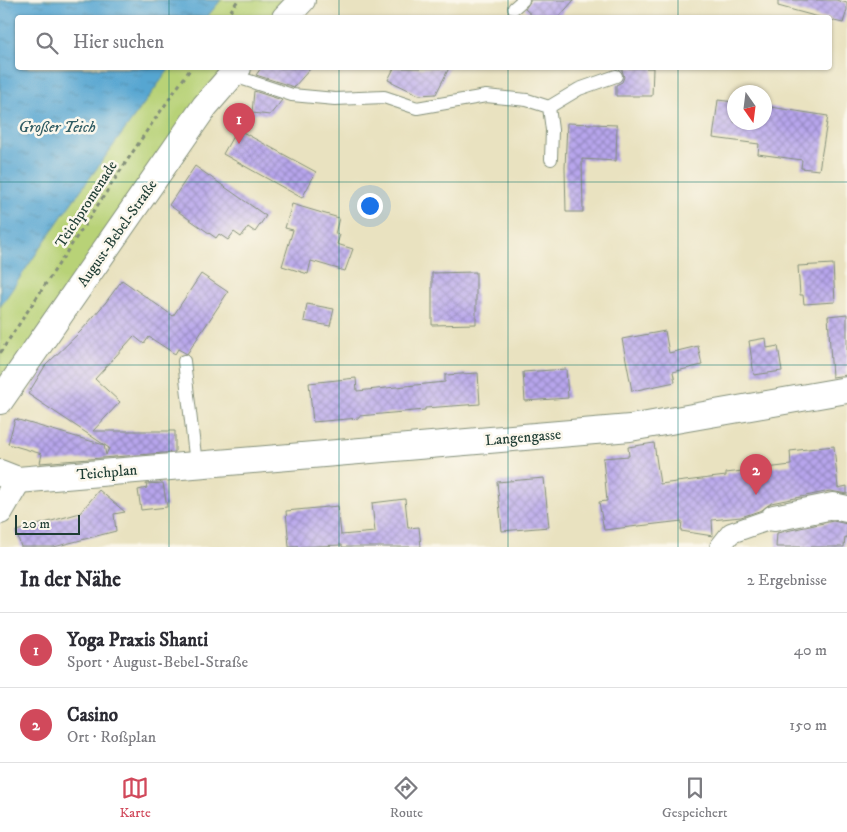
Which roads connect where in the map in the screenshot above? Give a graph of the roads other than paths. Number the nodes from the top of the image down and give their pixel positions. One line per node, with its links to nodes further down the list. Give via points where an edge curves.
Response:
1 (302, 0): 2 (street)
2 (288, 15)
3 (234, 71): 5 (lane, via 292,95 335,99 384,97 417,108 486,96 527,100); 9 (street, August-Bebel-Straße, via 205,106)
4 (616, 76): 5 (lane, via 579,88)
5 (549, 107): 6 (lane)
6 (551, 159)
7 (184, 360): 10 (lane)
8 (847, 390): 10 (street, Langengasse, via 630,428)
9 (0, 401)
10 (196, 464): 11 (street, Teichplan)
11 (9, 476): 13 (street, Teichplan)
12 (847, 509): 14 (street, via 833,506)
13 (0, 511)
14 (774, 518): 15 (street, via 730,533)
15 (720, 547)

